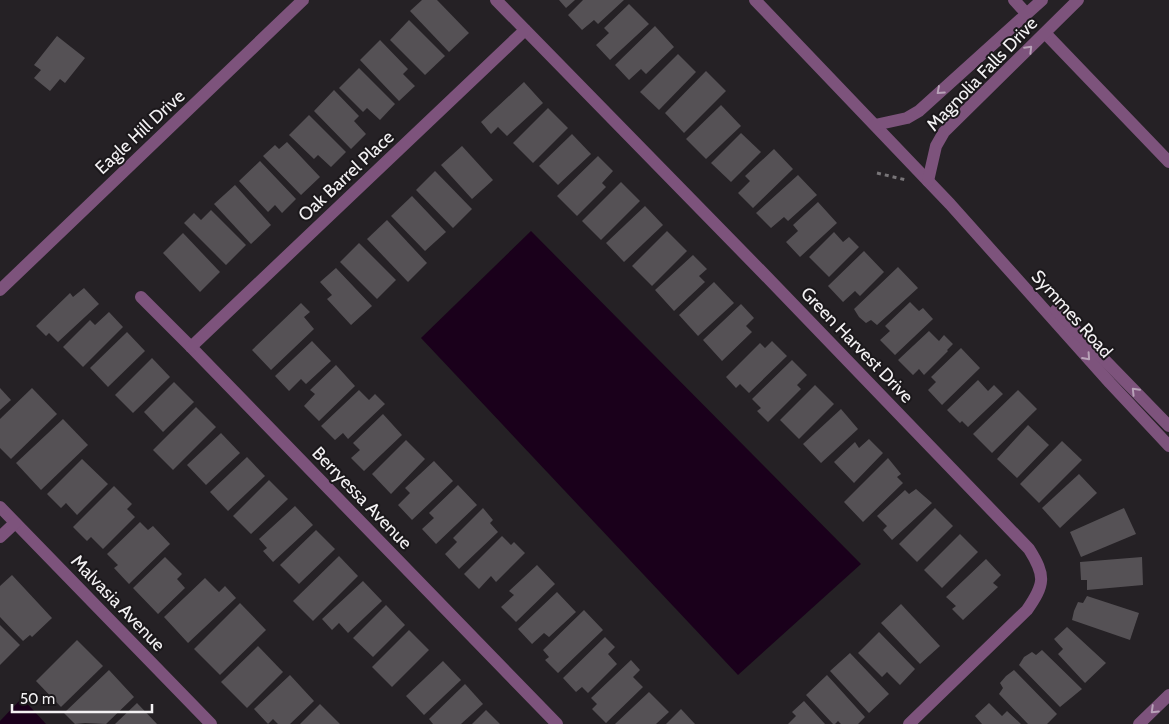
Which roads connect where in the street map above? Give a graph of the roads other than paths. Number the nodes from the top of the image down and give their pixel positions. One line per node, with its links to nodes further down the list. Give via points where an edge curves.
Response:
1 (304, 0): 14 (street, Eagle Hill Drive)
2 (496, 0): 8 (street, Green Harvest Drive)
3 (755, 0): 10 (street, Symmes Road)
4 (1014, 0): 7 (street)
5 (1042, 0): 7 (street, Magnolia Falls Drive)
6 (1078, 0): 9 (street, Magnolia Falls Drive)
7 (1026, 13): 10 (street, Magnolia Falls Drive, one-way to 10, via 918,111 907,118)
8 (525, 30): 16 (street, Oak Barrel Place); 25 (street, Green Harvest Drive, via 1029,549 1038,563 1042,580 1038,595 1027,610)
9 (1045, 32): 11 (street); 12 (street, Magnolia Falls Drive, one-way to 9, via 936,146 944,132)
10 (874, 125): 12 (street, Symmes Road)
11 (1169, 162)
12 (928, 182): 13 (street, Symmes Road)
13 (950, 204): 17 (street, Symmes Road, one-way to 13); 18 (street, Symmes Road, one-way to 18)
14 (0, 290)
15 (141, 297): 16 (street, Berryessa Avenue)
16 (191, 347): 24 (street, Berryessa Avenue)
17 (1169, 426)
18 (1169, 446)
19 (0, 507): 20 (street, Malvasia Avenue)
20 (15, 522): 21 (street); 23 (street, Malvasia Avenue)
21 (0, 537)
22 (1169, 695): 26 (street, one-way to 26)
23 (211, 724)
24 (557, 724)
25 (909, 724)
26 (1140, 724)

